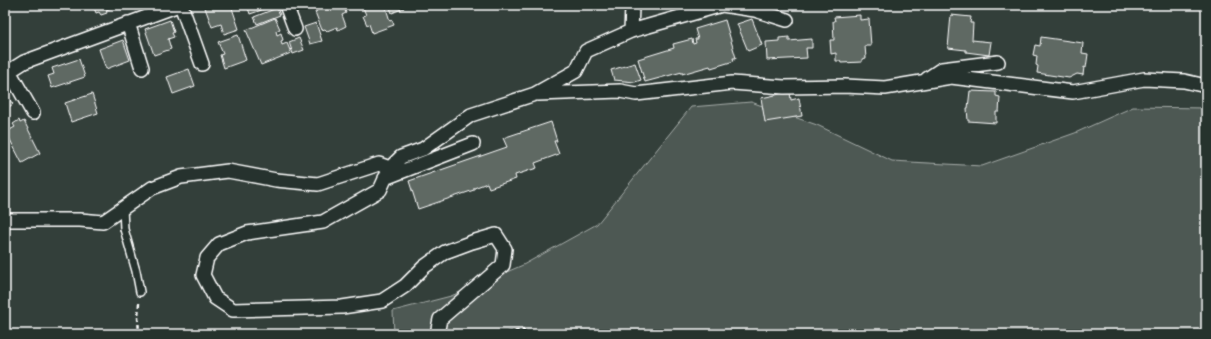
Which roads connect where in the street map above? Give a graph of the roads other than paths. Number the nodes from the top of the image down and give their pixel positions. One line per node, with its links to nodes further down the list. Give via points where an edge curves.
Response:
1 (180, 5): 6 (street); 10 (street)
2 (286, 5): 7 (street)
3 (633, 5): 8 (street)
4 (722, 5): 5 (street, via 756,10); 8 (street)
5 (787, 20)
6 (128, 23): 11 (street); 12 (street, via 24,62)
7 (295, 29)
8 (631, 31): 15 (street, via 586,51 576,71)
9 (998, 62): 13 (street, via 942,69)
10 (202, 64)
11 (142, 68)
12 (7, 73): 16 (street)
13 (924, 82): 14 (street, via 951,78 1073,92 1144,79 1184,81); 15 (street, via 885,88 784,87 732,83 636,94 620,91)
14 (1206, 86)
15 (535, 94): 18 (street, via 471,114 423,149 401,157)
16 (33, 113)
17 (473, 144): 18 (street)
18 (387, 173): 19 (street, via 379,164 318,184 276,180 228,171 181,177 152,188); 22 (street, via 380,190 323,222 247,234 220,244 208,258 203,275 215,298 233,310 342,307 382,301 405,286 424,267 445,252 496,235 505,249 503,265 440,319)
19 (123, 208): 20 (street, via 104,222); 21 (lane, via 124,229)
20 (5, 220)
21 (140, 292)
22 (437, 334)

